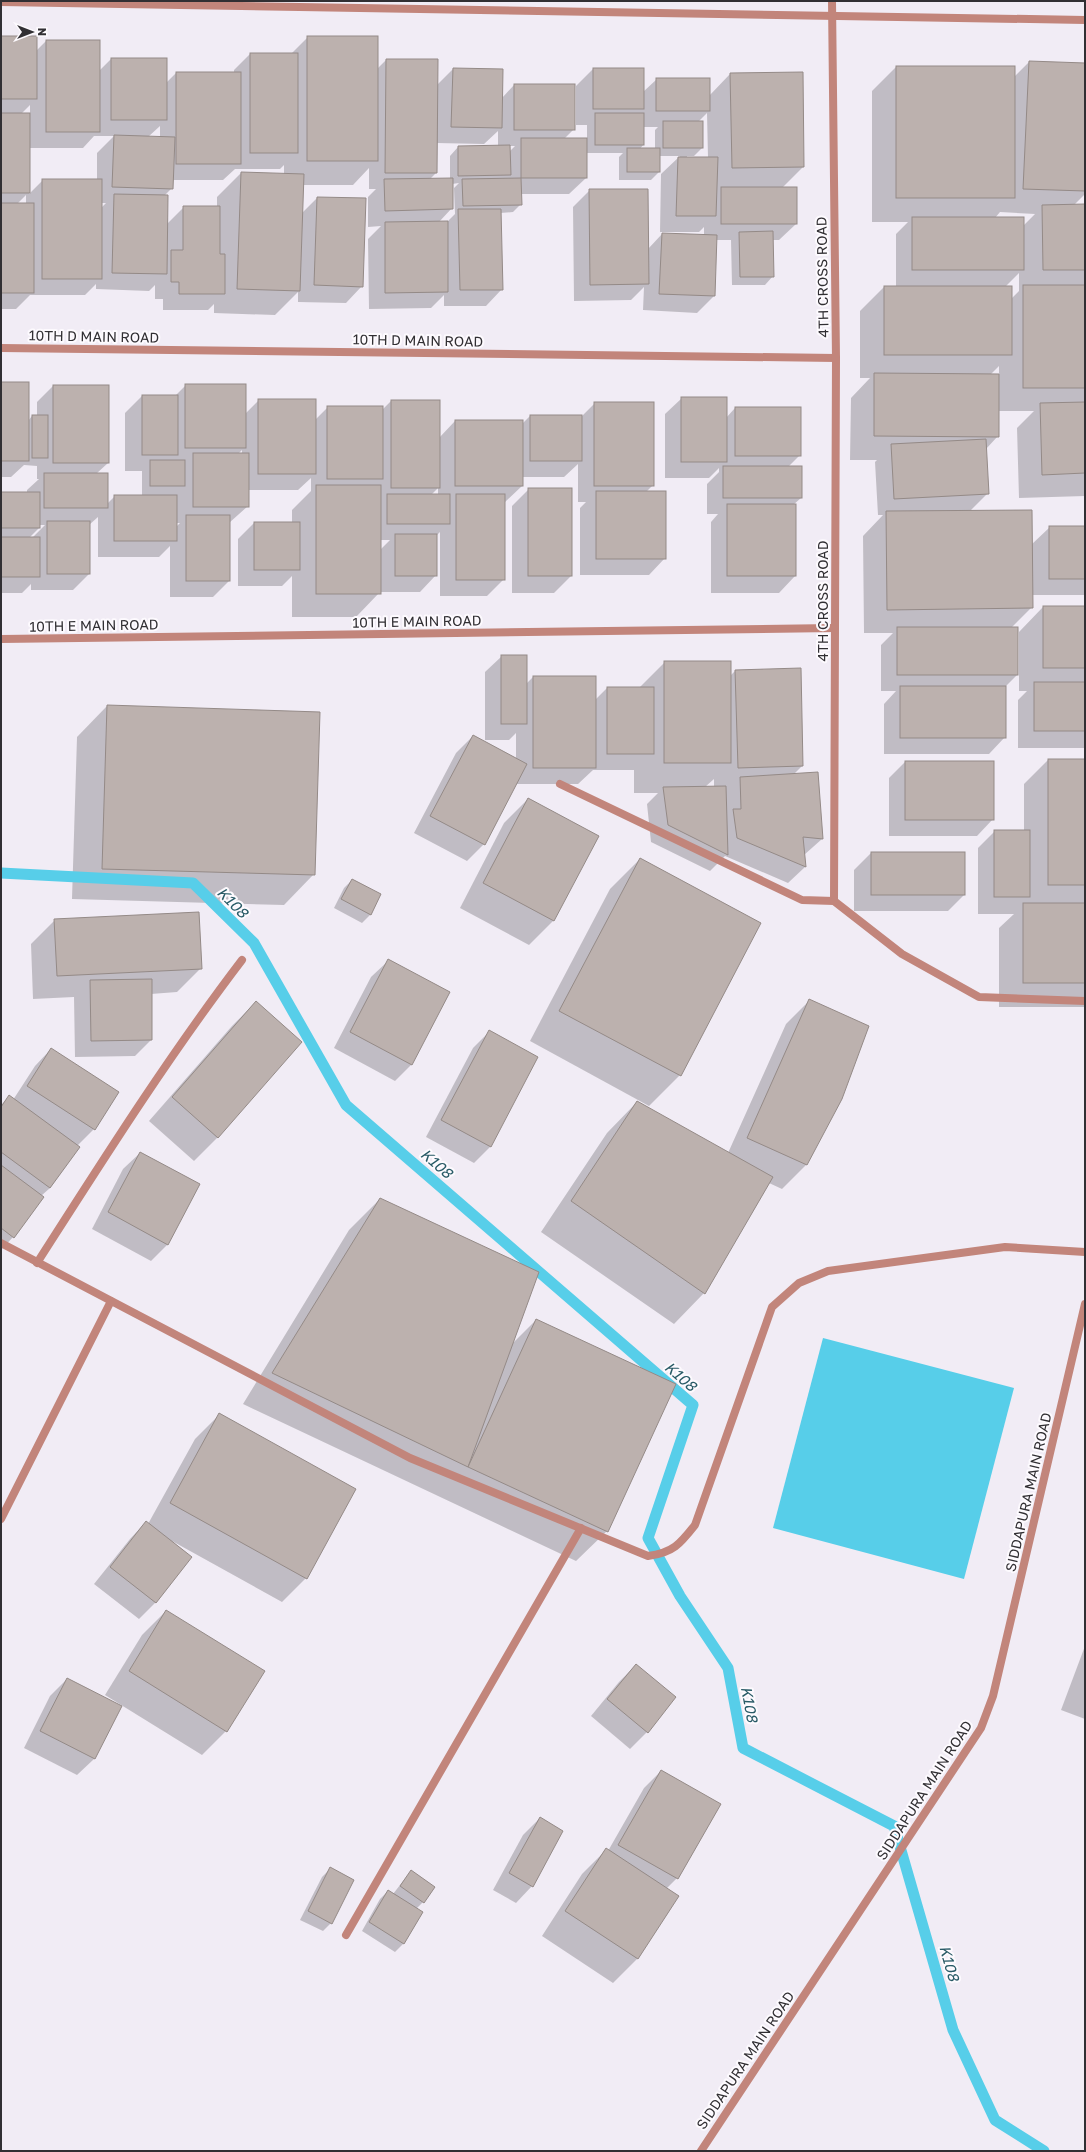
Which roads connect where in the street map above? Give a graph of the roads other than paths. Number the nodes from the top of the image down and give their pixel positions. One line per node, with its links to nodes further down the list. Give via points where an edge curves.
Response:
1 (832, 1): 3 (street, 4TH CROSS ROAD)
2 (1, 2): 3 (street)
3 (832, 14): 4 (street); 6 (street, 4TH CROSS ROAD)
4 (1085, 20)
5 (1, 348): 6 (street, 10TH D MAIN ROAD)
6 (836, 358): 7 (street, 4TH CROSS ROAD)
7 (834, 628): 8 (street, 10TH E MAIN ROAD); 10 (street, 4TH CROSS ROAD)
8 (1, 639)
9 (560, 784): 10 (street, via 802,900)
10 (834, 900): 12 (street, via 902,954 979,997)
11 (242, 960): 15 (street, via 142,1099)
12 (1085, 1001)
13 (1, 1243): 15 (street)
14 (1085, 1252): 19 (street, via 1006,1247 828,1271 799,1283 772,1307 695,1525 680,1544 666,1553 648,1556)
15 (37, 1263): 16 (street)
16 (111, 1301): 18 (street); 19 (street, via 410,1458)
17 (1085, 1304): 21 (street, SIDDAPURA MAIN ROAD, via 993,1696 981,1728)
18 (1, 1519)
19 (581, 1528): 20 (street)
20 (346, 1935)
21 (701, 2151)

